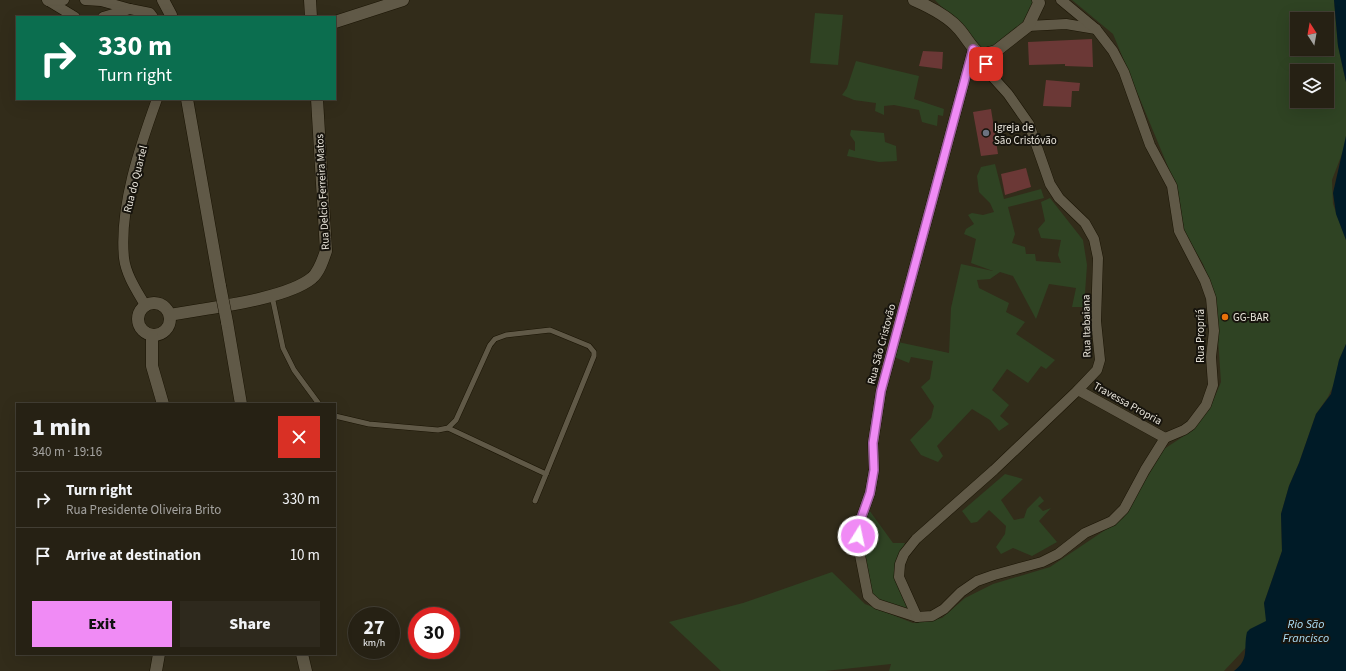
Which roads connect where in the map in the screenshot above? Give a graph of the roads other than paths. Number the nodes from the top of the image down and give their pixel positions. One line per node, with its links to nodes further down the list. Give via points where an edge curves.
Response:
1 (47, 0): 2 (street); 13 (street)
2 (64, 0)
3 (85, 0): 12 (street, via 101,1)
4 (163, 0): 16 (street)
5 (171, 0): 16 (street)
6 (310, 0): 17 (street)
7 (403, 0): 18 (street)
8 (914, 0): 11 (street)
9 (1038, 0): 19 (street, via 1039,3)
10 (1061, 0): 20 (street, Rua Propriá)
11 (929, 4): 21 (street, via 954,24)
12 (130, 9): 14 (street); 15 (street, via 150,13)
13 (73, 16)
14 (106, 16)
15 (152, 16)
16 (171, 16)
17 (311, 16)
18 (336, 22)
19 (1028, 26): 20 (street, via 1066,24); 21 (street, via 996,51)
20 (1096, 29): 35 (street, Rua Propriá, via 1113,51 1124,72 1150,145 1172,186 1179,231 1211,298 1214,332 1211,357 1213,385 1206,405 1191,425)
21 (977, 52): 29 (street, Rua Itabaiana, via 990,74 1029,124 1050,184 1059,198 1085,223 1094,239 1098,258 1096,321 1100,360 1096,370); 38 (street, Rua São Cristovão, via 881,391 873,443 874,470 870,493 858,527 858,545 868,596 878,604)
22 (158, 100): 26 (street, Rua do Quartel, via 132,180 124,224 124,259 132,283)
23 (187, 100): 31 (street, bridge)
24 (317, 100): 25 (street, Rua Delcio Ferreira Matos, via 326,251 313,277 299,287)
25 (272, 296): 27 (street, Rua Delcio Ferreira Matos); 32 (lane, via 283,348 294,370)
26 (145, 306): 27 (street, via 160,304); 28 (street, via 138,314 140,328)
27 (170, 315): 28 (street, via 169,327)
28 (152, 336): 30 (street, via 152,366)
29 (1078, 390): 35 (street, Travessa Propria); 38 (street, Rua Itabaiana, via 983,481 916,539 904,554 900,564 900,577)
30 (163, 403)
31 (241, 403)
32 (318, 403)
33 (336, 416): 34 (lane, via 369,424 438,430)
34 (448, 428): 36 (lane); 36 (lane, via 456,420 494,339 506,334 550,330 589,346 594,356)
35 (1165, 438): 38 (street, via 1124,509 1112,521 1085,533 1058,554 1042,562 977,582 961,592 944,609 932,616)
36 (546, 474): 37 (lane)
37 (535, 500)
38 (917, 617)
39 (159, 655): 41 (street)
40 (302, 655): 42 (street)
41 (156, 671)
42 (306, 671)

